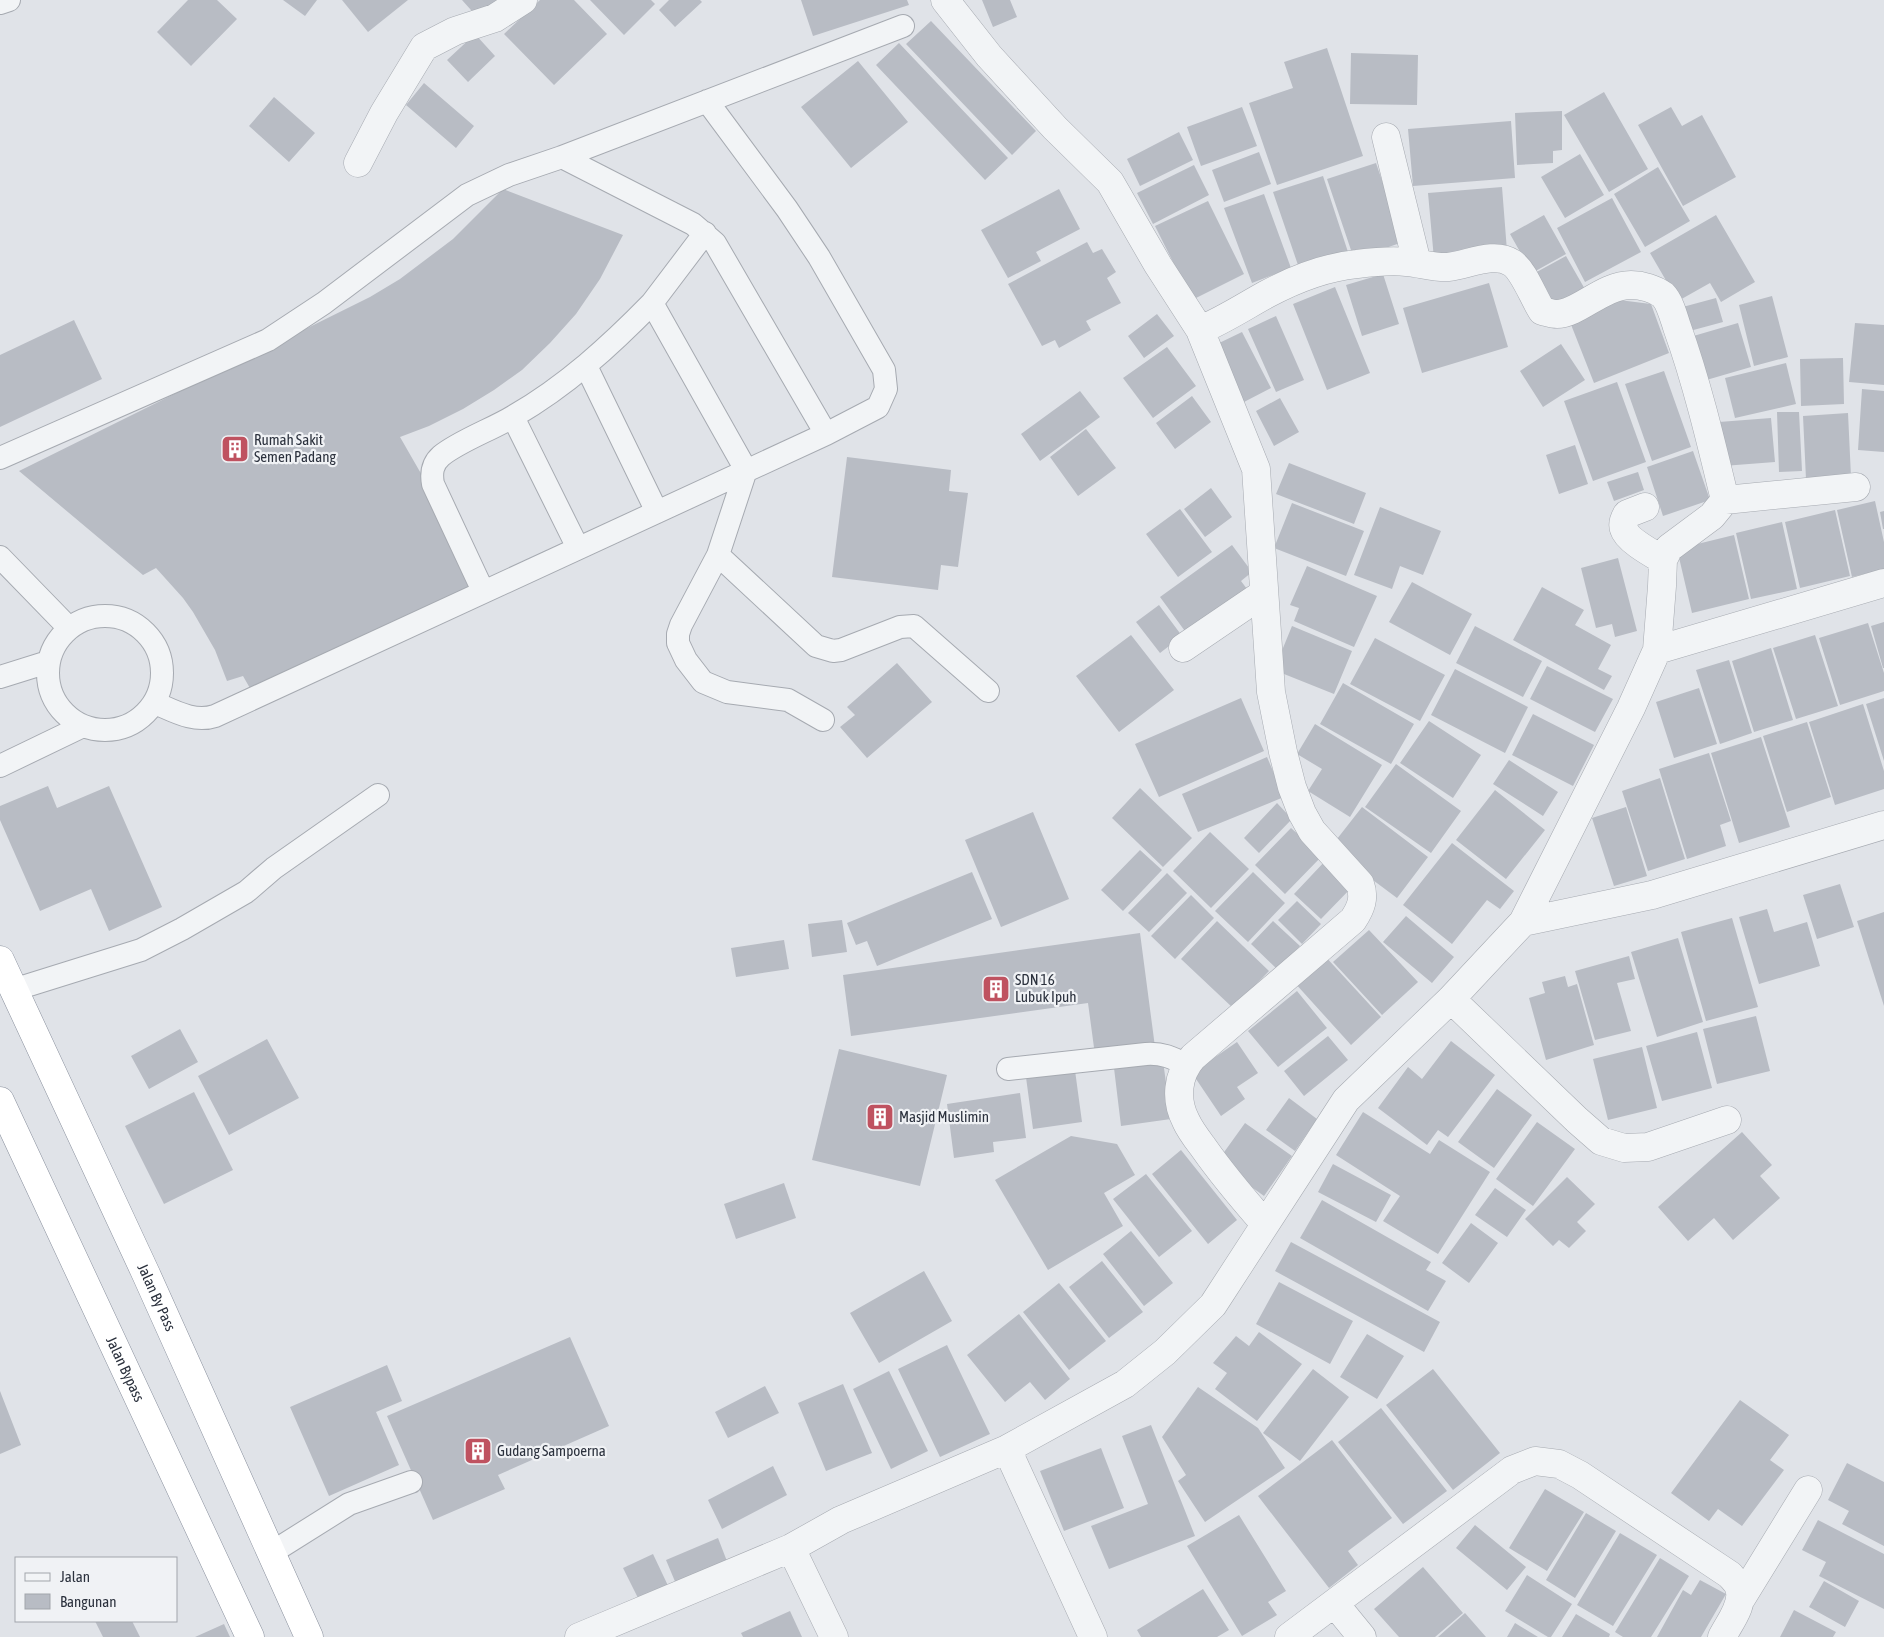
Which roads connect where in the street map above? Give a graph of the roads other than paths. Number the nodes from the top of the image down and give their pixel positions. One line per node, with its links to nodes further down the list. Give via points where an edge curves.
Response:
1 (9, 0): 4 (lane)
2 (523, 0): 9 (street, via 495,18 455,31 424,48)
3 (945, 0): 13 (street, via 989,56 1110,182)
4 (0, 3)
5 (903, 26): 6 (lane)
6 (707, 101): 8 (lane); 16 (lane, via 819,257 884,370 886,389 878,407)
7 (1386, 137): 11 (street)
8 (562, 157): 10 (lane); 17 (lane, via 468,195 268,340)
9 (358, 163)
10 (705, 233): 12 (lane); 16 (lane, via 724,255)
11 (1417, 263): 13 (street, via 1380,262 1329,268 1267,294); 20 (street, via 1447,267 1485,259 1510,261 1517,267 1542,311 1558,314 1613,288 1631,285 1652,289 1665,296 1701,402)
12 (652, 303): 14 (lane); 18 (lane)
13 (1200, 330): 29 (street, via 1256,469)
14 (586, 366): 15 (lane); 22 (lane)
15 (513, 417): 23 (lane); 28 (lane, via 441,456 431,474)
16 (826, 434): 18 (lane)
17 (0, 458)
18 (746, 470): 22 (lane); 24 (lane)
19 (1856, 487): 20 (street)
20 (1725, 500): 26 (street, via 1712,516 1669,548)
21 (1644, 507): 26 (street, via 1627,514 1623,529 1628,537)
22 (657, 512): 23 (lane)
23 (578, 548): 28 (lane)
24 (718, 555): 35 (lane, via 816,646 825,650 841,650 900,627 914,626); 37 (lane, via 680,625 678,643 686,660 703,682 714,688 788,700)
25 (0, 558): 30 (lane)
26 (1663, 560): 32 (street)
27 (1884, 583): 32 (street)
28 (482, 591): 36 (lane, via 207,719 190,718)
29 (1264, 594): 31 (street); 46 (street, via 1271,692 1292,787 1312,831 1360,884 1364,894 1361,908 1353,920)
30 (69, 628): 33 (lane, via 55,643); 36 (lane, via 86,618 106,615 126,619 143,629 156,645 162,664 162,684)
31 (1182, 648)
32 (1657, 650): 42 (street)
33 (48, 662): 34 (lane); 38 (lane, via 48,682 54,700 67,716)
34 (0, 677)
35 (988, 691)
36 (154, 703): 38 (lane, via 141,718 124,728 103,730)
37 (823, 720)
38 (83, 726): 39 (lane)
39 (0, 766)
40 (378, 795): 44 (lane, via 274,868 246,892 142,950)
41 (1884, 825): 42 (street, via 1652,895)
42 (1523, 922): 45 (street)
43 (0, 960): 44 (highway, Jalan By Pass)
44 (13, 990): 55 (highway, Jalan By Pass)
45 (1451, 998): 49 (street, via 1602,1141 1624,1148 1648,1147); 50 (street, via 1346,1100)
46 (1186, 1065): 47 (lane, via 1172,1057 1153,1053); 50 (street, via 1178,1086 1186,1121 1224,1177)
47 (1008, 1069)
48 (2, 1109): 58 (highway, Jalan Bypass)
49 (1728, 1120)
50 (1265, 1224): 51 (street, via 1213,1305 1165,1352 1125,1384)
51 (1006, 1449): 54 (street, via 841,1520); 62 (street)
52 (411, 1482): 55 (lane, via 349,1504)
53 (1808, 1490): 56 (street)
54 (791, 1548): 60 (street); 61 (street)
55 (271, 1552): 59 (highway, Jalan By Pass)
56 (1741, 1598): 57 (street, via 1739,1587 1730,1575 1580,1475 1559,1464 1535,1461 1512,1470); 65 (street)
57 (1335, 1604): 63 (street); 64 (street)
58 (250, 1637)
59 (309, 1637)
60 (579, 1637)
61 (834, 1637)
62 (1093, 1637)
63 (1289, 1637)
64 (1362, 1637)
65 (1722, 1637)

